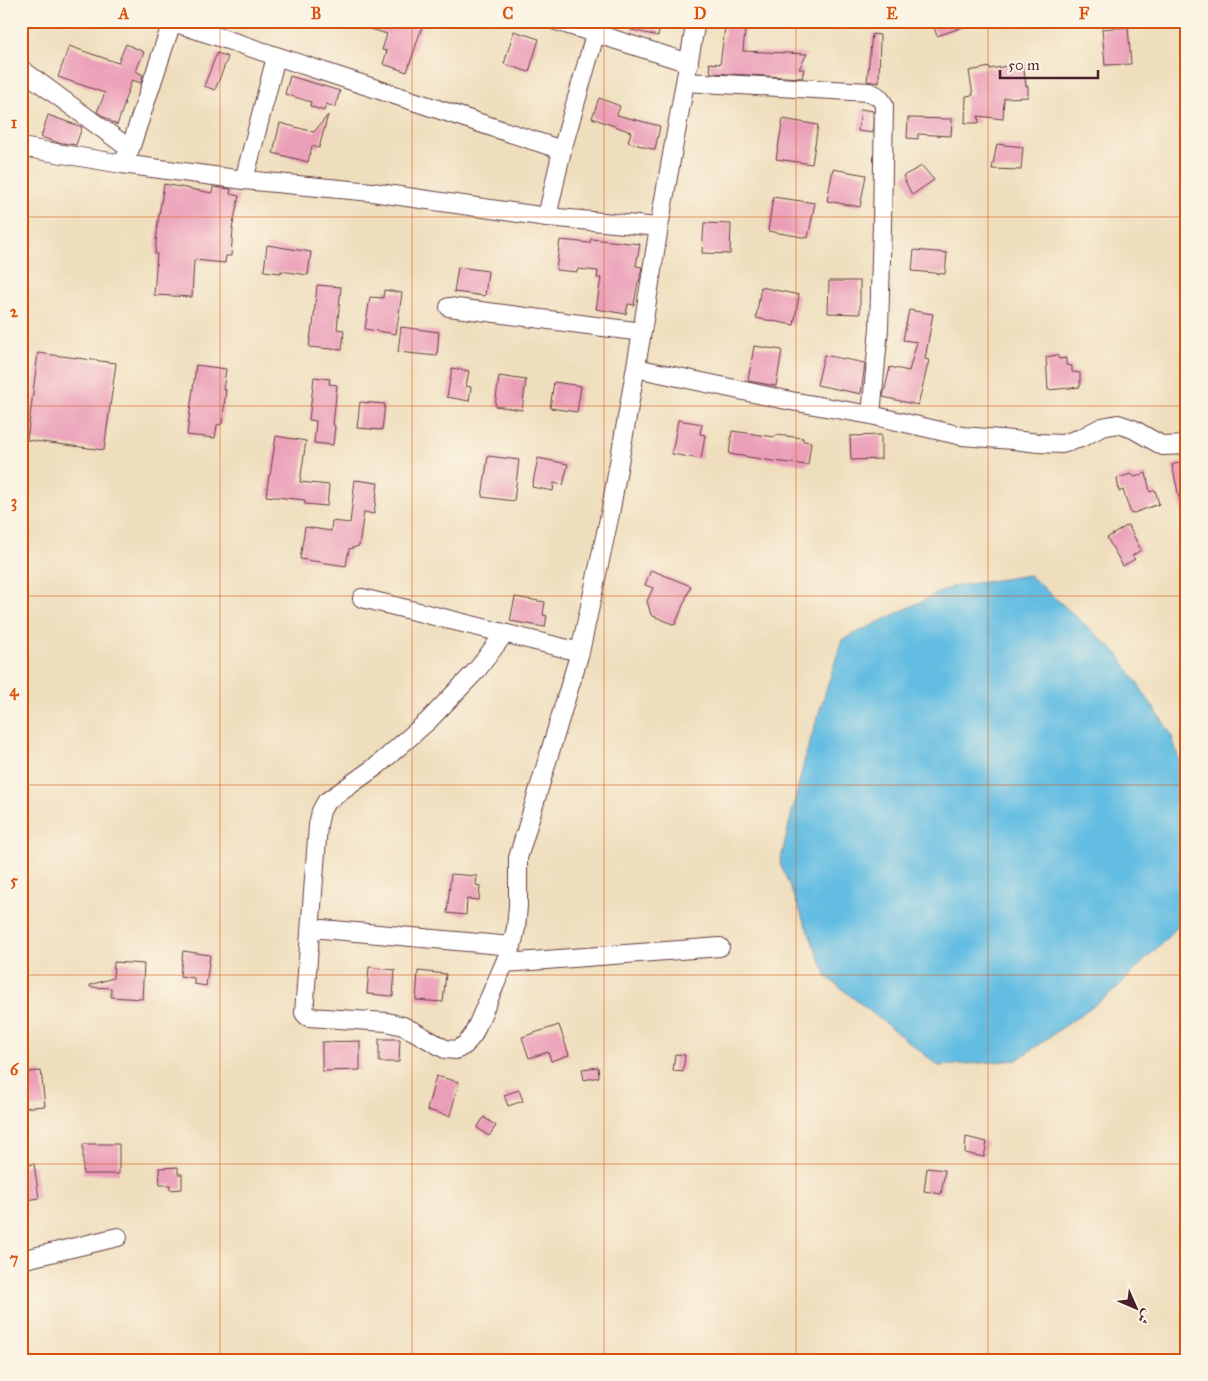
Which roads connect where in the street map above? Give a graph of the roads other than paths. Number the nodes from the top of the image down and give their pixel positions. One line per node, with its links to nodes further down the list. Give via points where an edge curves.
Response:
1 (556, 21): 4 (street)
2 (696, 21): 6 (street)
3 (171, 22): 5 (street); 11 (street)
4 (597, 27): 6 (street); 10 (street)
5 (276, 57): 10 (street); 12 (street)
6 (689, 63): 8 (street)
7 (21, 69): 11 (street)
8 (686, 82): 14 (street); 18 (street, via 868,92 876,94 884,105 879,328)
9 (21, 147): 11 (street)
10 (562, 150): 13 (street)
11 (126, 157): 12 (street)
12 (244, 180): 13 (street, via 372,192)
13 (547, 217): 14 (street)
14 (659, 227): 16 (street)
15 (449, 307): 16 (street)
16 (642, 332): 17 (street)
17 (636, 368): 18 (street); 22 (street, via 610,514)
18 (871, 415): 19 (street, via 962,436 1062,444 1102,427 1118,424 1163,446)
19 (1187, 445)
20 (362, 598): 21 (street)
21 (504, 634): 22 (street); 23 (street, via 477,670 428,721 378,765 326,802 318,824)
22 (580, 652): 24 (street, via 518,858 518,906)
23 (311, 928): 24 (street); 26 (street, via 304,1013 308,1017 387,1022 456,1050 473,1035)
24 (512, 946): 26 (street)
25 (720, 947): 26 (street)
26 (505, 963)
27 (118, 1237): 28 (street)
28 (21, 1260)

